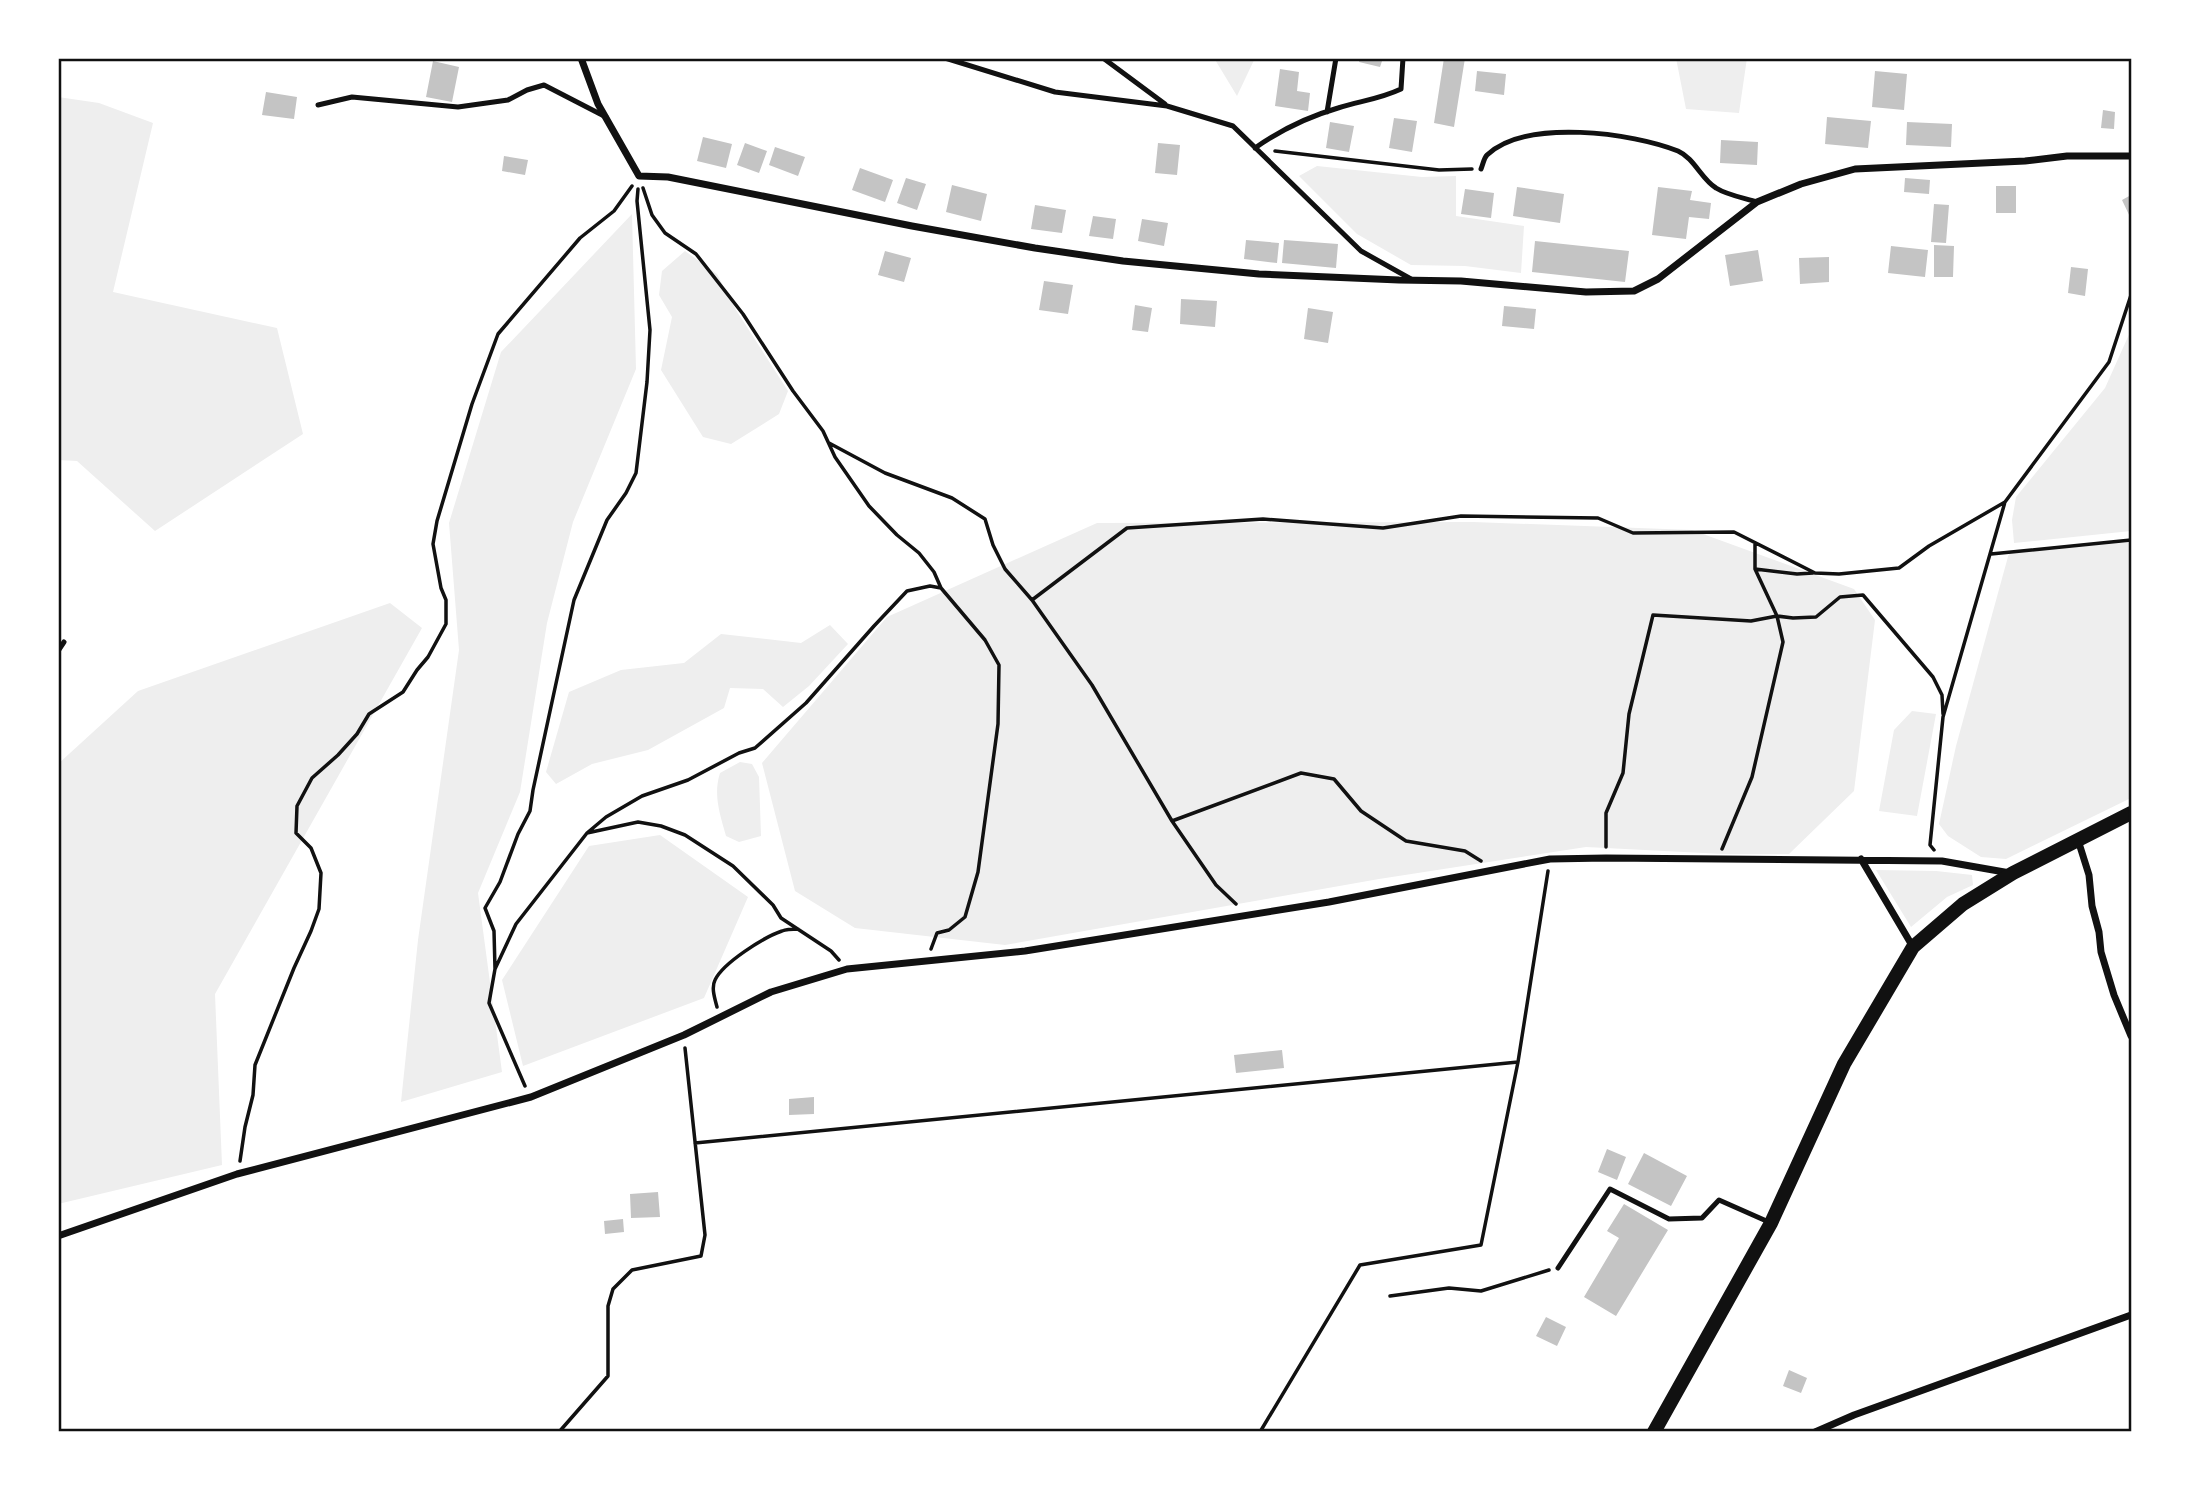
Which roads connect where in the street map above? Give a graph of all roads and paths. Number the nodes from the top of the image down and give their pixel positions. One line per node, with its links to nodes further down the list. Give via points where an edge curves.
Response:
1 (581, 58): 9 (street)
2 (944, 58): 7 (lane, via 1055,92)
3 (1103, 58): 7 (lane)
4 (1336, 58): 8 (lane)
5 (1403, 58): 8 (lane, via 1401,89)
6 (318, 105): 9 (lane, via 352,97 458,107 508,100 544,85)
7 (1167, 106): 10 (lane, via 1233,127)
8 (1327, 112): 10 (lane, via 1279,130)
9 (606, 117): 13 (street)
10 (1255, 148): 12 (path, via 1439,170); 15 (lane, via 1361,251)
11 (2131, 156): 14 (street, via 1855,169)
12 (1481, 169): 14 (lane, via 1485,156 1507,142 1541,132 1591,132 1681,152 1716,188)
13 (639, 176): 15 (street, via 668,177 1123,261 1259,274); 17 (path, via 652,215 665,233 696,254 743,314); 45 (path, via 637,201 649,330 636,473 607,520 574,600 530,811 485,908 494,931); 53 (path, via 614,211 580,238 498,334 452,466 432,544 446,600 446,624 404,692 369,714 357,734 312,778 297,806 296,833 311,848 321,873 319,909 255,1066)
14 (1757, 202): 15 (street, via 1658,279 1634,291)
15 (1414, 281)
16 (2131, 295): 18 (path, via 2109,362)
17 (829, 443): 24 (path, via 869,506 919,553); 25 (path, via 885,472 952,498 985,519 1005,569)
18 (2005, 502): 21 (path); 23 (path, via 1899,568)
19 (2131, 540): 21 (path)
20 (1755, 543): 22 (path); 23 (path); 25 (path, via 1734,532 1633,533 1598,519 1461,516 1383,528 1263,519 1127,527)
21 (1990, 554): 29 (path)
22 (1755, 569): 23 (path); 26 (path)
23 (1815, 573)
24 (941, 588): 32 (path, via 907,591 806,704 755,748 642,796); 44 (path, via 985,640 999,665 998,724 978,872 965,918 937,933)
25 (1032, 600): 31 (path, via 1093,685)
26 (1777, 617): 29 (path, via 1816,617 1840,597 1863,595 1933,677 1942,695); 34 (path, via 1751,621 1653,615 1629,714 1623,773 1606,813); 37 (path, via 1783,642 1752,777)
27 (64, 642): 28 (lane)
28 (58, 652)
29 (1943, 717): 38 (path, via 1930,845)
30 (2131, 813): 33 (main road)
31 (1172, 821): 39 (path, via 1301,773 1334,779 1361,811 1406,841 1465,850); 41 (path, via 1216,885)
32 (587, 833): 42 (path, via 638,822 685,835 733,866 781,918); 45 (path, via 516,924)
33 (2078, 840): 40 (main road); 49 (street, via 2089,875 2101,952)
34 (1606, 858): 35 (street); 37 (street)
35 (1550, 859): 39 (street); 50 (path)
36 (1861, 859): 37 (street); 38 (street); 43 (street)
37 (1716, 860)
38 (1941, 861): 40 (street)
39 (1494, 870): 41 (street)
40 (2013, 873): 43 (main road, via 1963,904)
41 (1248, 915): 44 (street, via 1024,951)
42 (800, 929): 46 (path, via 831,951); 47 (path, via 783,930 754,944 728,964 714,981)
43 (1913, 947): 54 (main road, via 1844,1064)
44 (929, 960): 46 (street)
45 (495, 969): 51 (path, via 489,1003)
46 (846, 969): 47 (street, via 771,992)
47 (720, 1017): 48 (street)
48 (684, 1035): 51 (street); 52 (path)
49 (2131, 1036)
50 (1518, 1062): 52 (path); 60 (path, via 1481,1245 1360,1265)
51 (531, 1097): 53 (street)
52 (695, 1143): 59 (path, via 705,1235 701,1256 632,1270 613,1289 608,1306 608,1376)
53 (237, 1174): 55 (street)
54 (1771, 1223): 56 (lane, via 1719,1200 1702,1218 1669,1219 1610,1189); 61 (main road)
55 (58, 1236)
56 (1558, 1268): 57 (path, via 1481,1291 1449,1289)
57 (1390, 1296)
58 (2131, 1315): 62 (street)
59 (559, 1432)
60 (1260, 1432)
61 (1654, 1432)
62 (1815, 1432)

